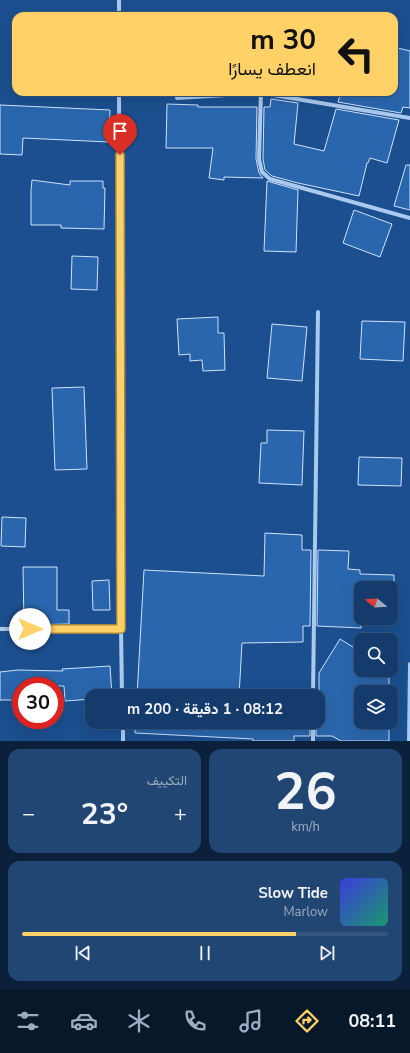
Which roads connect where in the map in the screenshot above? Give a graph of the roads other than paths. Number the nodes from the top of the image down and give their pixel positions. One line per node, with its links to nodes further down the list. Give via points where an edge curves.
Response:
1 (119, 0): 2 (street)
2 (119, 12)
3 (120, 96): 12 (street)
4 (205, 96): 7 (street)
5 (261, 96): 9 (street, via 259,159 262,172 270,179)
6 (284, 96): 8 (street)
7 (177, 98)
8 (410, 118)
9 (410, 218)
10 (318, 312): 15 (street)
11 (0, 629): 12 (street)
12 (121, 629): 14 (street)
13 (410, 664): 20 (street)
14 (122, 689)
15 (314, 689)
16 (123, 729): 18 (street)
17 (313, 729): 19 (street)
18 (123, 741)
19 (313, 741)
20 (409, 741)

